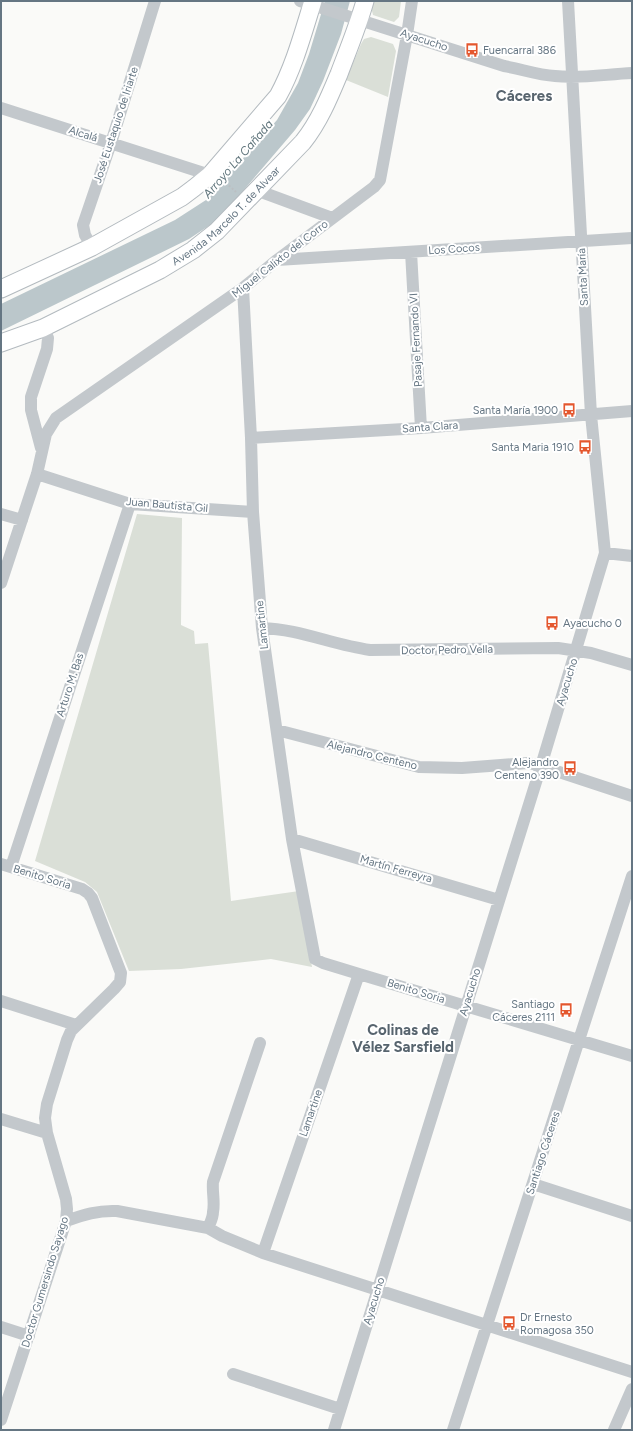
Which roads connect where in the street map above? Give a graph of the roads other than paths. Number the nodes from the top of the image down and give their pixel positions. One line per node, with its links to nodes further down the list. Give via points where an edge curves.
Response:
1 (155, 1): 11 (street, José Eustaquio de Iriarte)
2 (365, 1): 6 (main road, Avenida Marcelo T. de Alvear)
3 (412, 1): 7 (street, Miguel Calixto del Corro)
4 (568, 1): 9 (street, Santa María)
5 (311, 4): 6 (street, Ayacucho); 12 (main road, via 285,84 278,96)
6 (356, 19): 7 (street, Ayacucho); 13 (main road, Avenida Marcelo T. de Alvear, via 328,99 311,132)
7 (407, 35): 9 (street, Ayacucho, via 504,66 555,76); 14 (street, Miguel Calixto del Corro, via 380,180)
8 (632, 73): 9 (street, Ayacucho)
9 (572, 76): 16 (street, Santa María)
10 (1, 108): 11 (street, Alcalá)
11 (111, 143): 12 (street, Alcalá); 17 (street, José Eustaquio de Iriarte, via 83,225)
12 (211, 173): 17 (main road, via 182,196)
13 (251, 195): 14 (street); 22 (main road, Avenida Marcelo T. de Alvear, via 206,241 176,261)
14 (332, 218): 19 (street, Miguel Calixto del Corro)
15 (632, 238): 16 (street, Los Cocos)
16 (581, 241): 18 (street, Los Cocos); 25 (street, Santa María)
17 (92, 247): 21 (main road)
18 (411, 252): 19 (street, Los Cocos); 26 (street, Pasaje Fernando VI)
19 (277, 260): 20 (street, Miguel Calixto del Corro)
20 (243, 288): 27 (street, Lamartine); 28 (street, Miguel Calixto del Corro, via 56,418 46,434)
21 (1, 289)
22 (43, 328): 23 (main road, Avenida Marcelo T. de Alvear); 28 (street, Miguel Calixto del Corro, via 48,338 47,349 31,397 31,410)
23 (1, 343)
24 (632, 411): 25 (street, Santa Clara)
25 (591, 414): 26 (street, Santa Clara); 34 (street, Santa María)
26 (421, 428): 27 (street, Santa Clara)
27 (251, 438): 31 (street, Lamartine)
28 (42, 449): 29 (street, Miguel Calixto del Corro)
29 (37, 474): 30 (street, Juan Bautista Gil); 33 (street, Miguel Calixto del Corro)
30 (130, 504): 31 (street, Juan Bautista Gil); 44 (street, Arturo M. Bas)
31 (253, 512): 37 (street, Lamartine)
32 (1, 514): 33 (street)
33 (22, 520): 36 (street, Miguel Calixto del Corro)
34 (605, 553): 35 (street); 38 (street, Ayacucho)
35 (632, 556)
36 (1, 584)
37 (262, 628): 38 (street, Doctor Pedro Vella, via 280,629 370,650); 40 (street, Lamartine)
38 (577, 650): 39 (street, Doctor Pedro Vella); 41 (street, Ayacucho)
39 (632, 665)
40 (277, 730): 41 (street, Alejandro Centeno, via 419,767 462,768 528,763); 43 (street, Lamartine)
41 (541, 766): 42 (street, Alejandro Centeno); 47 (street, Ayacucho)
42 (632, 796)
43 (292, 839): 47 (street, Martín Ferreyra); 48 (street, Lamartine)
44 (6, 866): 46 (street, Benito Soria)
45 (632, 876): 53 (street, Santiago Cáceres)
46 (82, 889): 52 (street, Doctor Gumersindo Sayago, via 92,898 121,973 120,982 114,989)
47 (499, 900): 51 (street, Ayacucho)
48 (315, 958): 49 (street, Benito Soria, via 323,963)
49 (360, 974): 51 (street, Benito Soria); 62 (street, Lamartine)
50 (1, 1001): 52 (street)
51 (466, 1006): 53 (street, Benito Soria); 63 (street, Ayacucho)
52 (76, 1025): 57 (street, Doctor Gumersindo Sayago, via 67,1040 47,1104)
53 (579, 1040): 55 (street, Benito Soria); 58 (street, Santiago Cáceres)
54 (260, 1042): 61 (street, via 213,1182 213,1214)
55 (632, 1056)
56 (1, 1119): 57 (street)
57 (47, 1133): 60 (street, Doctor Gumersindo Sayago, via 66,1200)
58 (533, 1184): 59 (street); 64 (street, Santiago Cáceres)
59 (632, 1216)
60 (66, 1221): 61 (street, via 102,1210); 66 (street, Doctor Gumersindo Sayago)
61 (208, 1228): 62 (street)
62 (263, 1253): 63 (street)
63 (377, 1290): 64 (street); 70 (street, Ayacucho)
64 (487, 1325): 67 (street); 73 (street, Santiago Cáceres)
65 (1, 1327): 66 (street)
66 (29, 1336): 71 (street, Doctor Gumersindo Sayago)
67 (632, 1372)
68 (233, 1374): 70 (street)
69 (632, 1389): 74 (street)
70 (340, 1409): 72 (street, Ayacucho)
71 (1, 1420)
72 (334, 1430)
73 (453, 1430)
74 (614, 1430)

